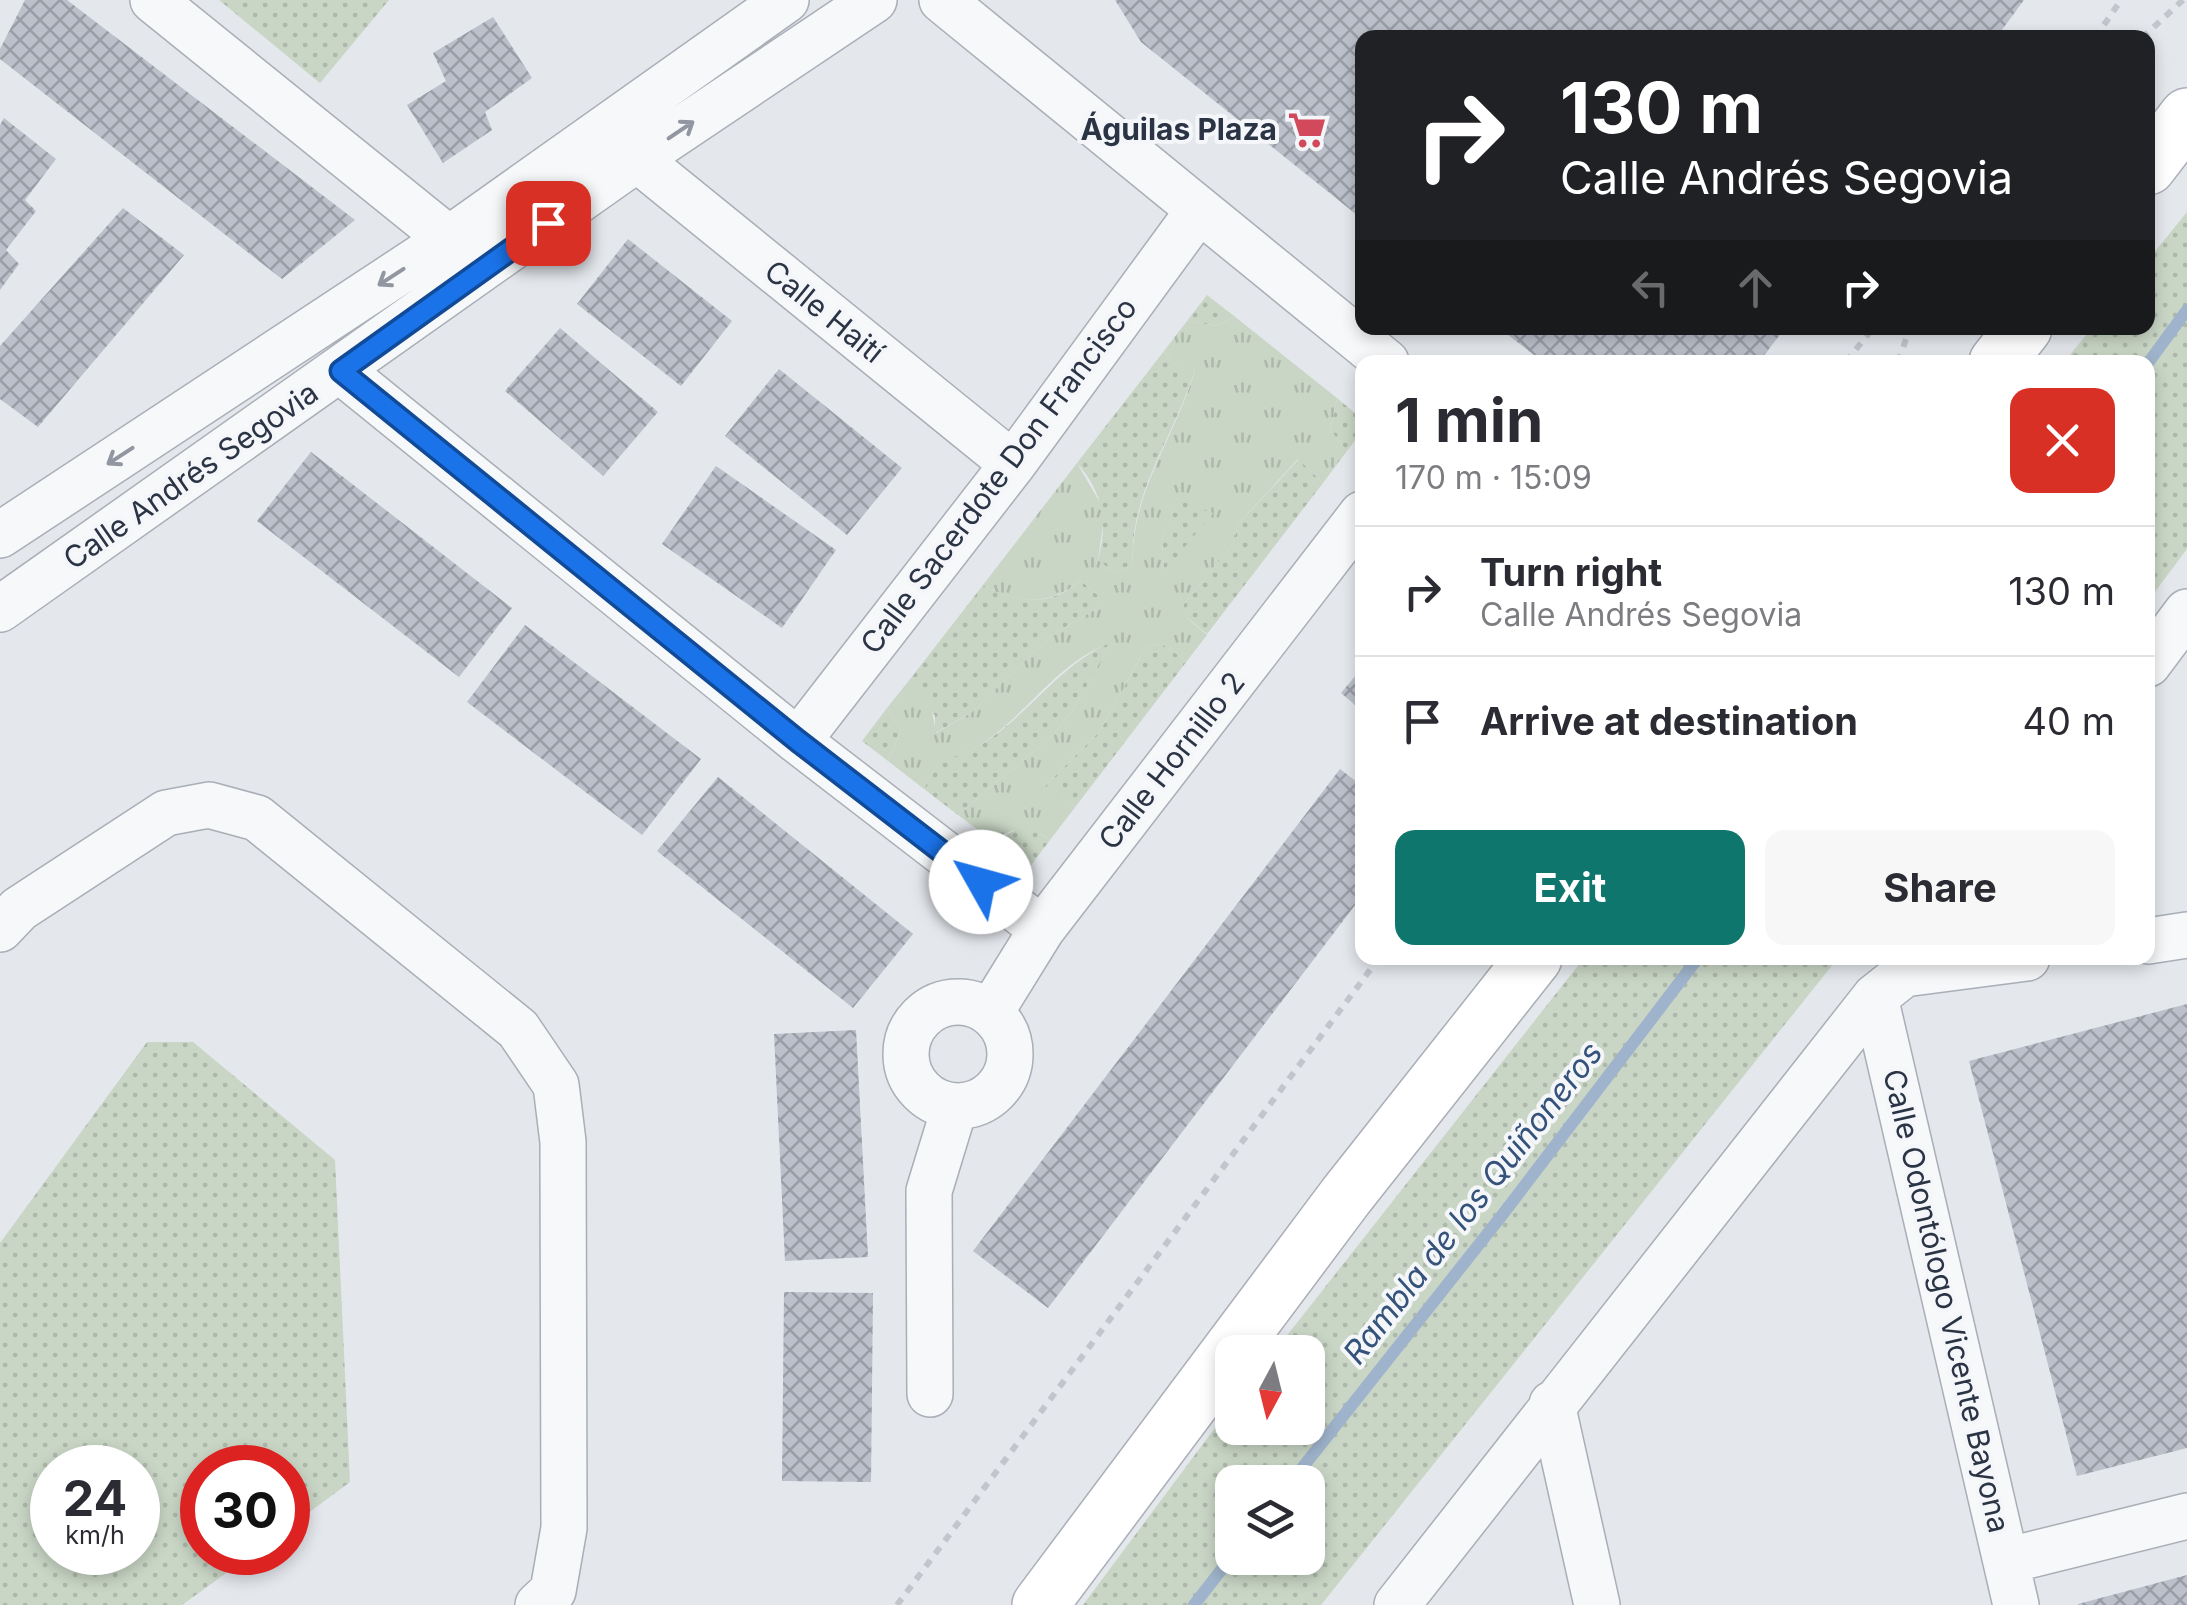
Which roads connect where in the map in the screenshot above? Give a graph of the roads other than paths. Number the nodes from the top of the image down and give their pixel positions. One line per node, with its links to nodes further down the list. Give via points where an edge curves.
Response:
1 (154, 0): 9 (street)
2 (786, 0): 9 (street, Calle Andrés Segovia)
3 (874, 0): 6 (street, Calle Andrés Segovia, one-way to 3)
4 (942, 0): 8 (street)
5 (2187, 116): 7 (main road)
6 (637, 159): 13 (street, Calle Andrés Segovia); 14 (street, Calle Haití)
7 (2155, 159)
8 (1199, 210): 11 (street); 14 (street, Calle Sacerdote Don Francisco)
9 (449, 239): 16 (street, Calle Andrés Segovia, one-way to 16)
10 (2018, 335): 12 (main road)
11 (1377, 355)
12 (2003, 355)
13 (341, 371): 17 (street, Calle Andrés Segovia); 20 (street)
14 (1013, 464): 20 (street, Calle Sacerdote Don Francisco)
15 (1355, 523): 22 (street, Calle Hornillo 2)
16 (0, 535)
17 (0, 609)
18 (2187, 612): 19 (street)
19 (2155, 655)
20 (798, 741): 22 (street)
21 (0, 929): 34 (street, via 19,909 166,813 210,806 256,818 518,1029 556,1085 563,1142 564,1528 553,1591)
22 (1042, 929): 28 (street, Calle Hornillo 2)
23 (2187, 935): 24 (street)
24 (2155, 940)
25 (1528, 965): 35 (main road)
26 (1977, 965): 27 (street)
27 (1899, 976): 31 (street); 33 (street, Calle Odontólogo Vicente Bayona)
28 (990, 1013): 29 (street, via 1008,1040 1007,1072 986,1098); 29 (street, via 957,1002 940,1005 924,1014 906,1044 906,1061 922,1092)
29 (955, 1106): 30 (street, via 928,1191)
30 (930, 1394)
31 (1552, 1404): 36 (street); 37 (street)
32 (2187, 1516): 33 (street)
33 (2006, 1561): 38 (street, Calle Odontólogo Vicente Bayona)
34 (538, 1605)
35 (1040, 1605)
36 (1397, 1605)
37 (1597, 1605)
38 (2016, 1605)

